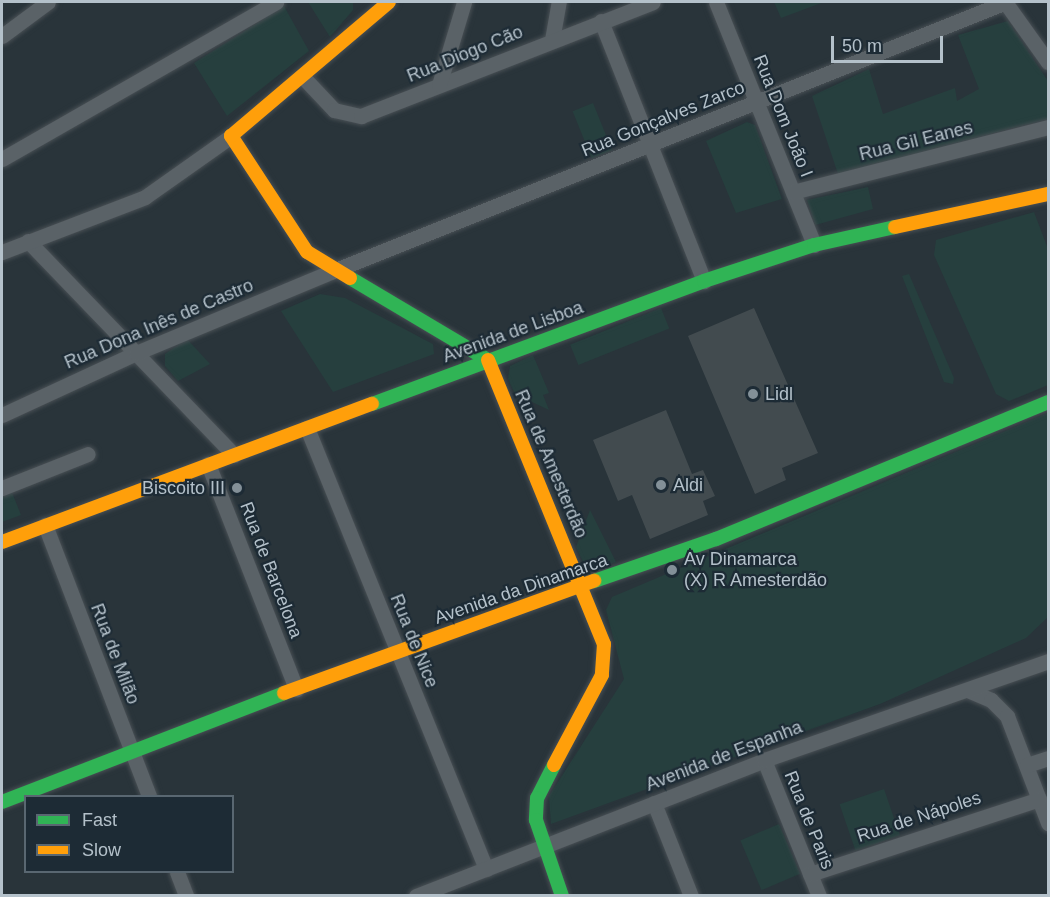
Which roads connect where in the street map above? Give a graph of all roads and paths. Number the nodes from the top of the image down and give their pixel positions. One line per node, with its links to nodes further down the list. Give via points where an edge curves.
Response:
1 (48, 2): 11 (street)
2 (276, 2): 20 (street)
3 (389, 2): 9 (main road)
4 (464, 2): 15 (street)
5 (559, 2): 12 (street)
6 (653, 2): 10 (street, Rua Diogo Cão)
7 (716, 2): 16 (street, Rua Dom João I)
8 (1005, 2): 13 (street); 16 (street, Rua Gonçalves Zarco)
9 (372, 8): 14 (main road)
10 (601, 21): 12 (street, Rua Diogo Cão); 19 (street)
11 (2, 36)
12 (552, 40): 15 (street, Rua Diogo Cão)
13 (1048, 62)
14 (302, 76): 15 (street, Rua Diogo Cão, via 345,116 361,116); 18 (main road)
15 (439, 85)
16 (757, 103): 19 (street, Rua Gonçalves Zarco); 21 (street, Rua Dom João I)
17 (1048, 128): 21 (street, Rua Gil Eanes)
18 (231, 136): 23 (street, via 145,198); 26 (main road, via 307,252)
19 (650, 146): 26 (street, Rua Gonçalves Zarco); 27 (street)
20 (2, 159)
21 (793, 192): 24 (street, Rua Dom João I)
22 (1048, 194): 24 (main road, Avenida de Lisboa)
23 (28, 241): 25 (street); 28 (street)
24 (814, 245): 27 (main road, Avenida de Lisboa)
25 (2, 252)
26 (333, 272): 28 (street, Rua Dona Inês de Castro); 29 (main road)
27 (704, 281): 29 (main road, Avenida de Lisboa)
28 (136, 353): 31 (street, Rua Dona Inês de Castro); 34 (street)
29 (488, 360): 32 (main road, Avenida de Lisboa); 39 (main road, Rua de Amesterdão)
30 (1048, 402): 39 (main road, Avenida da Dinamarca, via 716,539)
31 (2, 416)
32 (307, 428): 34 (main road, Avenida de Lisboa); 40 (street, Rua de Nice)
33 (88, 454): 36 (street)
34 (234, 455): 35 (main road, Avenida de Lisboa)
35 (208, 464): 37 (main road, Avenida de Lisboa); 42 (street, Rua de Barcelona)
36 (2, 488)
37 (45, 525): 38 (main road, Avenida de Lisboa); 44 (street, Rua de Milão)
38 (2, 542)
39 (584, 587): 40 (main road, Avenida da Dinamarca); 53 (main road, Rua de Amesterdão, via 606,659 542,782 536,820)
40 (397, 650): 42 (main road, Avenida da Dinamarca); 54 (street, Rua de Nice)
41 (1048, 661): 43 (street, Avenida de Espanha)
42 (296, 689): 44 (main road, Avenida da Dinamarca)
43 (970, 691): 46 (street, Avenida de Espanha); 47 (street, via 1001,708)
44 (132, 753): 48 (street, Rua de Milão); 49 (main road, Avenida da Dinamarca)
45 (1048, 758): 47 (street)
46 (764, 760): 51 (street, Avenida de Espanha); 56 (street, Rua de Paris)
47 (1027, 765): 50 (street)
48 (149, 795)
49 (3, 798)
50 (1039, 799): 52 (street); 56 (street, Rua de Nápoles)
51 (654, 803): 53 (street, Avenida de Espanha); 61 (street)
52 (1048, 823)
53 (543, 846): 54 (street, Avenida de Espanha); 60 (main road, Rua de Amesterdão)
54 (486, 869): 57 (street, Avenida de Espanha)
55 (177, 873): 58 (street)
56 (810, 874): 62 (street, Rua de Paris)
57 (432, 893): 59 (street, Avenida de Espanha)
58 (186, 896)
59 (416, 896)
60 (562, 896)
61 (690, 896)
62 (819, 896)

